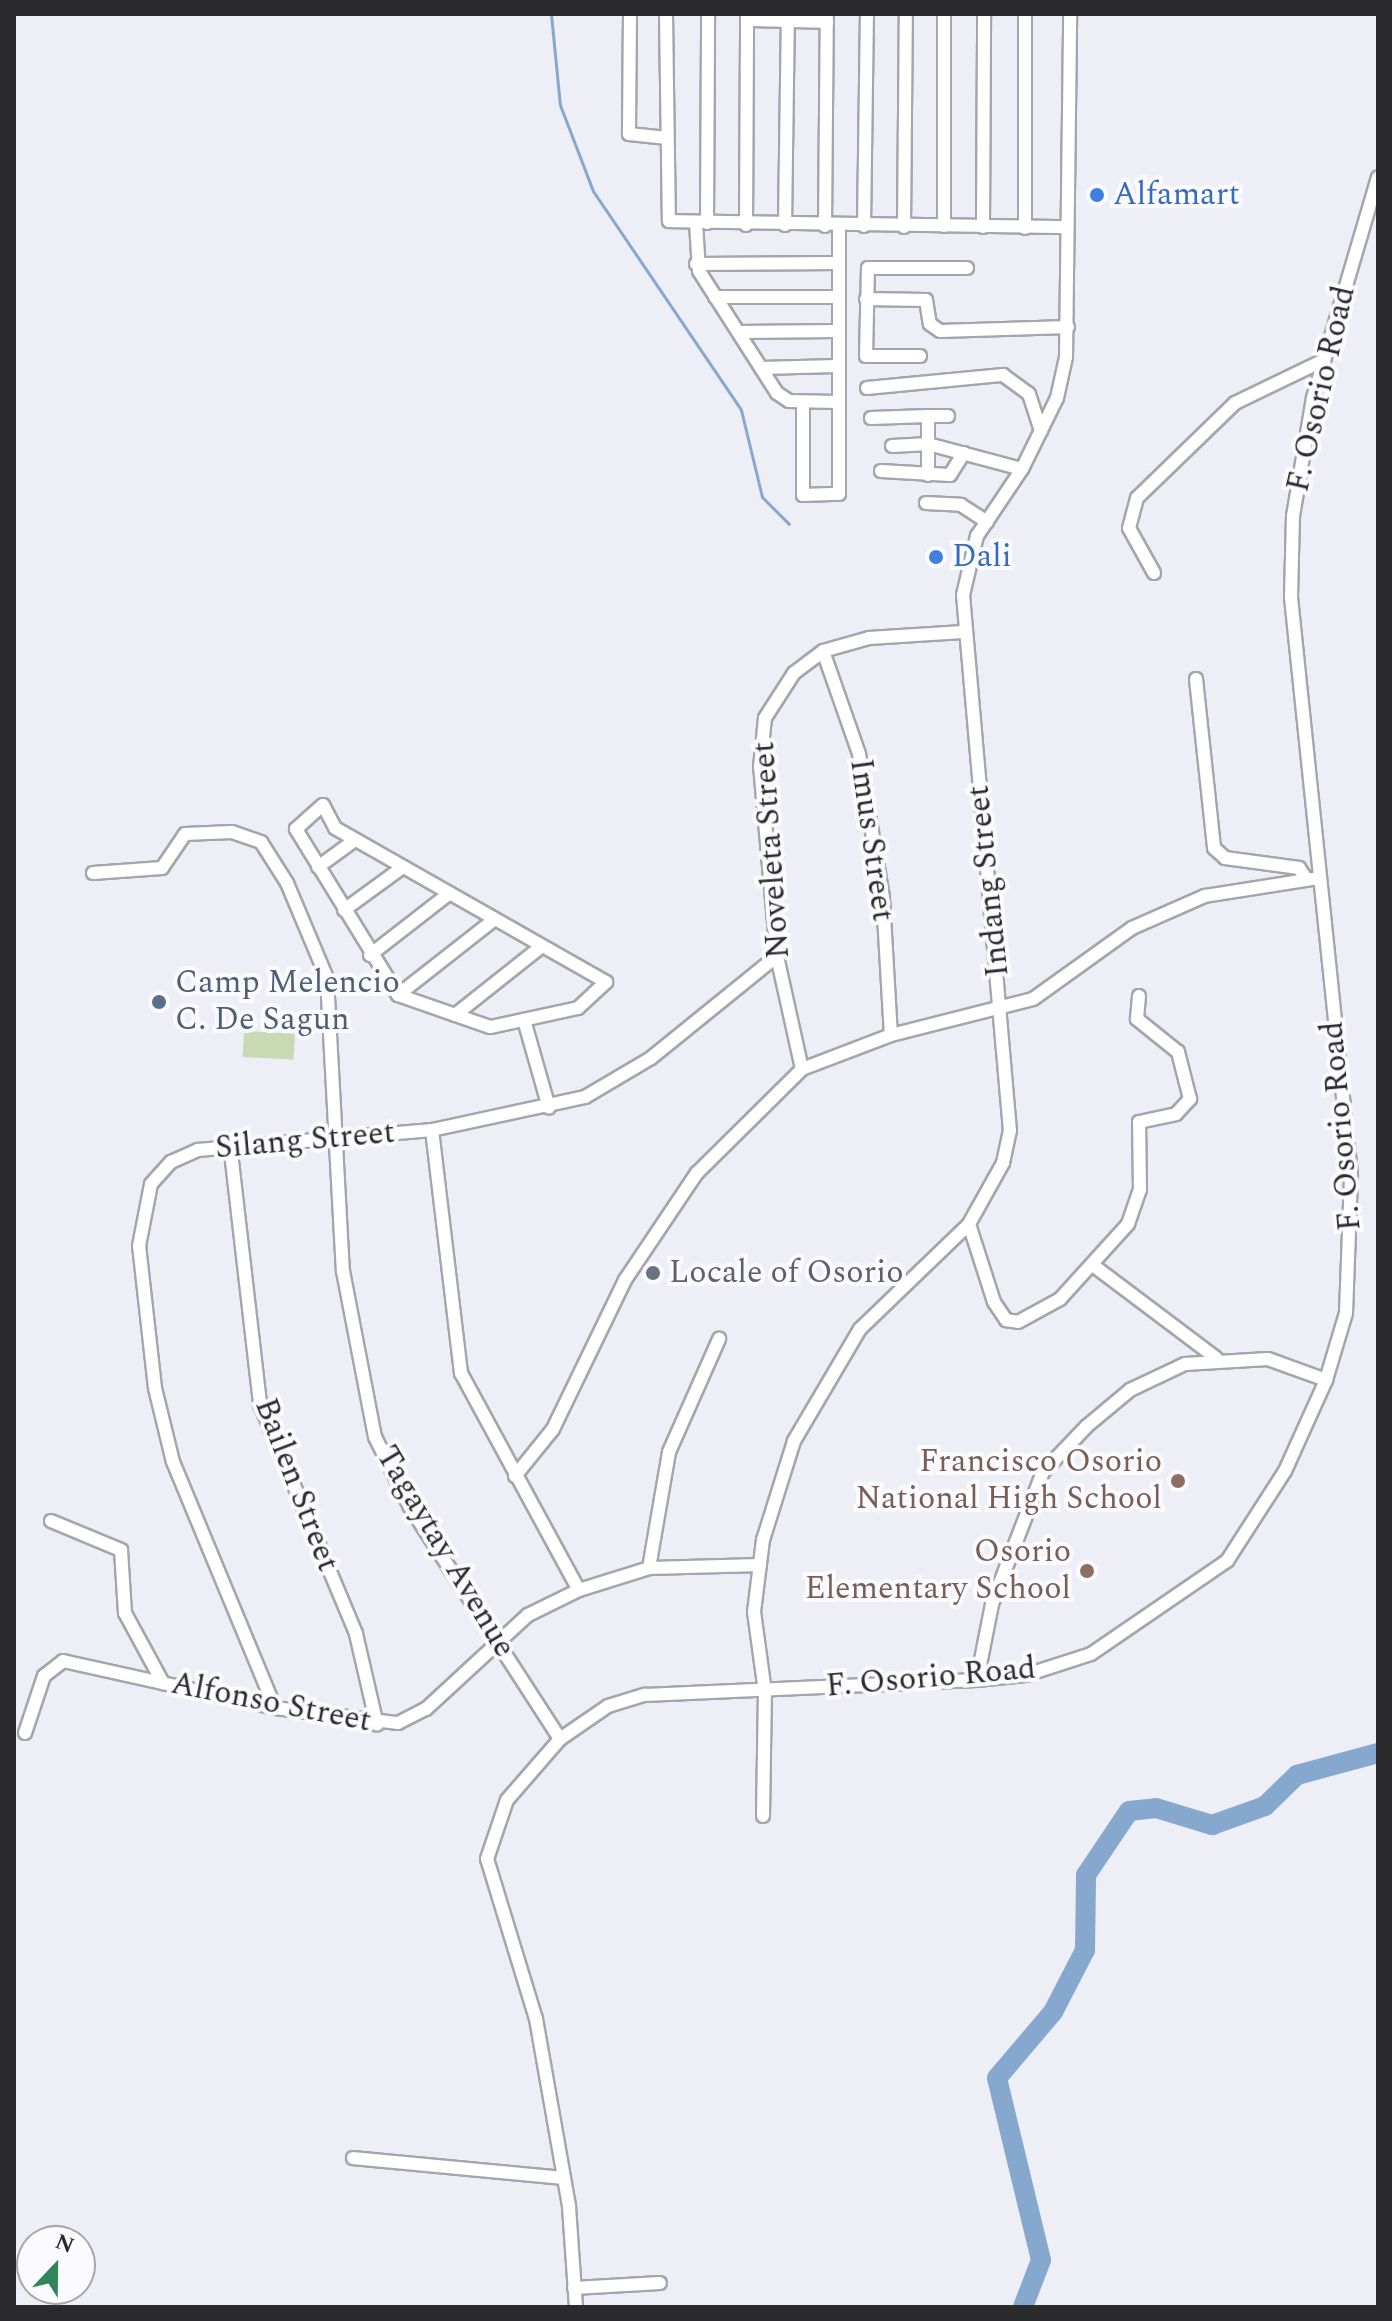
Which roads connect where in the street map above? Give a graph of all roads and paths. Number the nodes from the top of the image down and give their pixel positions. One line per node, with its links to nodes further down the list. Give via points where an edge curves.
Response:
1 (630, 14): 13 (street, via 629,134)
2 (666, 14): 13 (street)
3 (708, 14): 15 (street)
4 (867, 14): 20 (street)
5 (906, 14): 22 (street)
6 (944, 14): 21 (street)
7 (984, 14): 23 (street)
8 (1025, 14): 25 (street)
9 (1070, 14): 24 (street, Indang Street)
10 (747, 17): 12 (street); 16 (street)
11 (827, 18): 12 (street); 18 (street)
12 (788, 21): 17 (street)
13 (665, 138): 15 (street, via 666,217)
14 (1378, 177): 36 (street, F. Osorio Road)
15 (701, 223): 16 (street); 27 (street)
16 (746, 225): 17 (street)
17 (785, 225): 18 (street)
18 (825, 226): 19 (street)
19 (839, 226): 20 (street); 26 (street)
20 (864, 226): 22 (street)
21 (944, 226): 22 (street); 23 (street)
22 (904, 227)
23 (983, 227): 25 (street)
24 (1067, 227): 25 (street); 32 (street, Indang Street)
25 (1025, 228)
26 (838, 263): 27 (street); 30 (street)
27 (696, 264): 29 (street)
28 (967, 268): 31 (street, via 872,265)
29 (715, 297): 30 (street); 34 (street)
30 (837, 297): 33 (street)
31 (866, 299): 32 (street, via 926,300 930,324 940,331); 35 (street, via 868,359)
32 (1068, 327): 45 (street, Indang Street, via 1057,398)
33 (836, 331): 34 (street); 37 (street)
34 (739, 332): 38 (street)
35 (920, 356)
36 (1324, 360): 54 (street, via 1235,403 1137,498 1129,528); 62 (street, F. Osorio Road, via 1302,441 1291,597)
37 (837, 366): 38 (street); 40 (street)
38 (761, 368): 41 (street, via 782,398)
39 (867, 388): 45 (street, via 1003,375 1029,394)
40 (838, 402): 41 (street); 41 (street, via 839,494 803,495)
41 (803, 403)
42 (928, 416): 43 (street); 44 (street); 46 (street)
43 (948, 416)
44 (871, 418)
45 (1041, 431): 49 (street, Indang Street)
46 (928, 444): 47 (street); 48 (street); 51 (street)
47 (892, 446)
48 (964, 453): 49 (street); 51 (street, via 950,475)
49 (1022, 469): 53 (street, Indang Street)
50 (881, 471): 51 (street)
51 (928, 475)
52 (926, 503): 53 (street, via 961,505)
53 (987, 522): 55 (street, Indang Street, via 966,571)
54 (1154, 573)
55 (963, 632): 56 (street, Noveleta Street, via 869,638); 71 (street, Indang Street)
56 (823, 651): 68 (street, Noveleta Street, via 774,696 760,740); 74 (street, Imus Street, via 859,754 883,898)
57 (1196, 679): 62 (street, via 1214,848 1225,858 1289,864)
58 (355, 840): 59 (street); 59 (street, via 335,828 323,805 296,829); 60 (street)
59 (318, 867): 64 (street)
60 (403, 867): 63 (street); 64 (street)
61 (93, 873): 78 (street, Tagaytay Avenue, via 162,868 185,834 232,832 261,842 302,912 327,978)
62 (1313, 879): 71 (street, via 1205,896 1132,928 1037,997); 84 (street, F. Osorio Road, via 1353,1233 1346,1313)
63 (450, 893): 65 (street); 67 (street)
64 (344, 910): 67 (street)
65 (495, 919): 66 (street); 69 (street)
66 (542, 946): 72 (street); 73 (street, via 606,982 578,1008)
67 (370, 955): 69 (street)
68 (777, 956): 75 (street, Noveleta Street); 76 (street, Silang Street, via 623,1078)
69 (398, 995): 72 (street)
70 (1139, 996): 81 (street, via 1137,1019 1178,1052 1190,1099 1176,1114 1139,1122 1140,1190 1128,1224)
71 (1003, 1005): 74 (street); 80 (street, Indang Street, via 1010,1131 1003,1163)
72 (455, 1015): 73 (street, via 490,1027)
73 (524, 1020): 76 (street)
74 (891, 1035): 75 (street)
75 (802, 1069): 85 (street, via 697,1173 625,1280 553,1429)
76 (549, 1108): 77 (street, Silang Street)
77 (432, 1130): 78 (street, Silang Street); 85 (street, via 452,1339 473,1405)
78 (332, 1138): 79 (street, Silang Street); 90 (street, Tagaytay Avenue, via 357,1371 375,1437 410,1507)
79 (230, 1144): 94 (street, Silang Street, via 198,1150 161,1173 142,1210 139,1246 155,1388 173,1462); 95 (street, Bailen Street, via 260,1404 356,1634)
80 (969, 1224): 81 (street, via 1006,1320 1027,1321); 87 (street, Indang Street, via 860,1329 811,1405 778,1485)
81 (1094, 1266): 83 (street)
82 (719, 1339): 88 (street, via 669,1452)
83 (1216, 1358): 84 (street, via 1268,1359); 91 (street, via 1130,1390 1051,1459 992,1604)
84 (1326, 1380): 91 (street, F. Osorio Road, via 1285,1471 1227,1561 1091,1654 1026,1675)
85 (515, 1476): 89 (street)
86 (51, 1521): 92 (street, via 121,1550 125,1613)
87 (760, 1565): 88 (street, Alfonso Street); 93 (street, Indang Street, via 754,1612)
88 (649, 1568): 89 (street, Alfonso Street)
89 (579, 1590): 90 (street, Alfonso Street)
90 (497, 1639): 95 (street, Alfonso Street, via 426,1709); 97 (street, Tagaytay Avenue)
91 (977, 1680): 93 (street, F. Osorio Road)
92 (163, 1683): 94 (street, Alfonso Street); 96 (street, Alfonso Street, via 63,1661 44,1676)
93 (765, 1692): 97 (street, F. Osorio Road, via 645,1695 608,1706); 98 (street, Indang Street)
94 (275, 1708): 95 (street, Alfonso Street)
95 (377, 1725)
96 (25, 1733)
97 (560, 1739): 100 (street, F. Osorio Road, via 507,1800 487,1859 526,1976)
98 (763, 1816)
99 (353, 2158): 100 (street)
100 (563, 2178): 102 (street, F. Osorio Road)
101 (660, 2283): 102 (street)
102 (574, 2288): 103 (street, F. Osorio Road)
103 (576, 2307)

